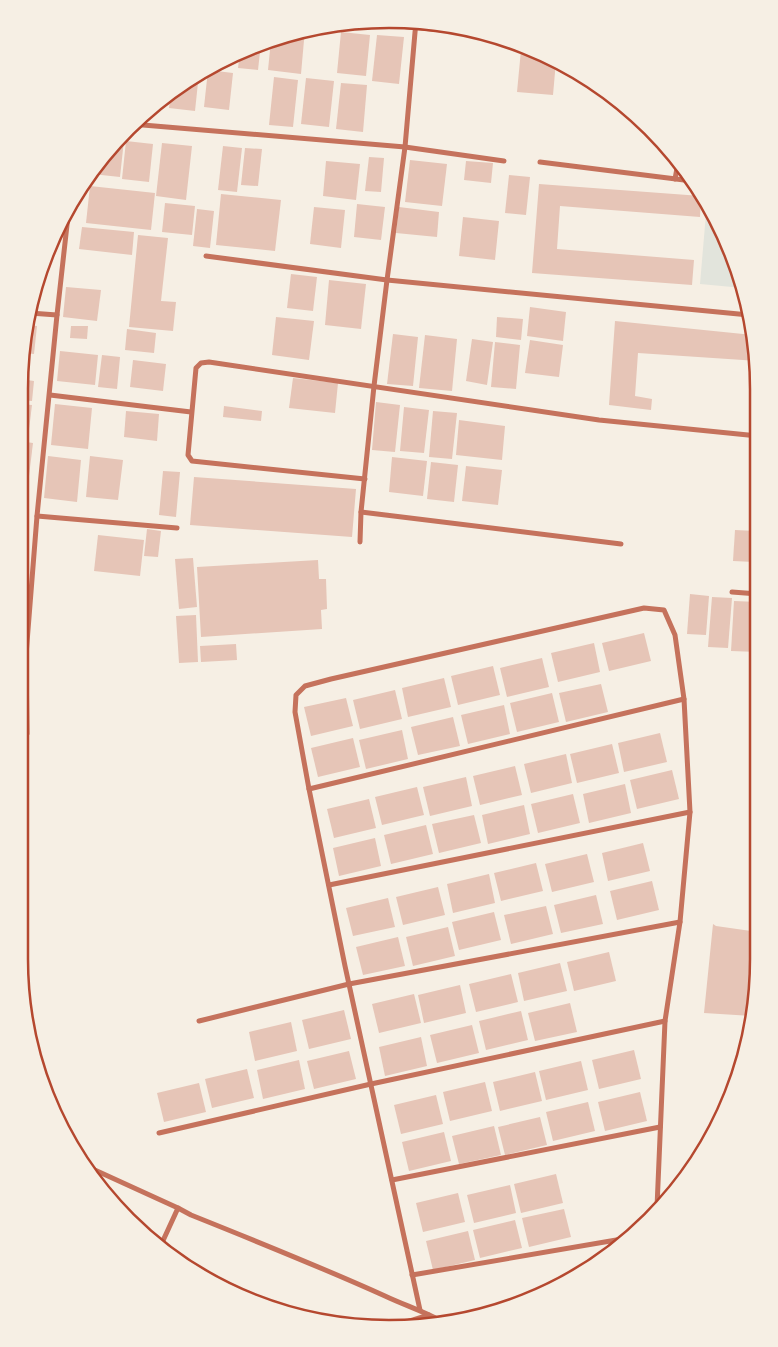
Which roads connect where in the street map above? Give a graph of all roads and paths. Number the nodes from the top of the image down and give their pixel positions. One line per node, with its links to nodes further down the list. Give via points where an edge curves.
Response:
1 (416, 28): 3 (street)
2 (142, 125): 3 (street)
3 (405, 147): 4 (street); 11 (street)
4 (504, 161)
5 (540, 162): 7 (street)
6 (677, 170): 7 (street)
7 (675, 180): 8 (street)
8 (685, 181)
9 (67, 225): 13 (street)
10 (206, 256): 11 (street)
11 (387, 280): 14 (street); 15 (street)
12 (35, 313): 13 (street)
13 (57, 314): 16 (street)
14 (743, 315)
15 (374, 386): 17 (street, via 206,362 196,368); 18 (street, via 599,420); 19 (street)
16 (50, 394): 17 (street); 21 (street)
17 (191, 412): 19 (street, via 188,455 192,462)
18 (750, 435)
19 (365, 479): 20 (street)
20 (361, 512): 23 (street); 24 (street)
21 (37, 516): 22 (street); 27 (street)
22 (177, 528)
23 (360, 542)
24 (622, 544)
25 (732, 592): 26 (street)
26 (750, 593)
27 (28, 630)
28 (684, 699): 29 (street); 29 (street, via 675,635 664,610 644,608 331,679 306,686 296,694 295,712); 30 (street)
29 (309, 790): 31 (street)
30 (690, 812): 31 (street); 32 (street)
31 (329, 885): 33 (street)
32 (680, 922): 33 (street); 35 (street)
33 (349, 984): 34 (street); 36 (street)
34 (199, 1021)
35 (666, 1021): 36 (street); 37 (street)
36 (371, 1084): 38 (street); 40 (street)
37 (660, 1126): 40 (street); 41 (street)
38 (159, 1133)
39 (97, 1171): 42 (street)
40 (392, 1180): 45 (street)
41 (657, 1200)
42 (178, 1208): 43 (street); 46 (street)
43 (163, 1240)
44 (615, 1240): 45 (street)
45 (412, 1275): 46 (street)
46 (420, 1310): 47 (street)
47 (429, 1315): 48 (street); 49 (street)
48 (432, 1317)
49 (419, 1318)

